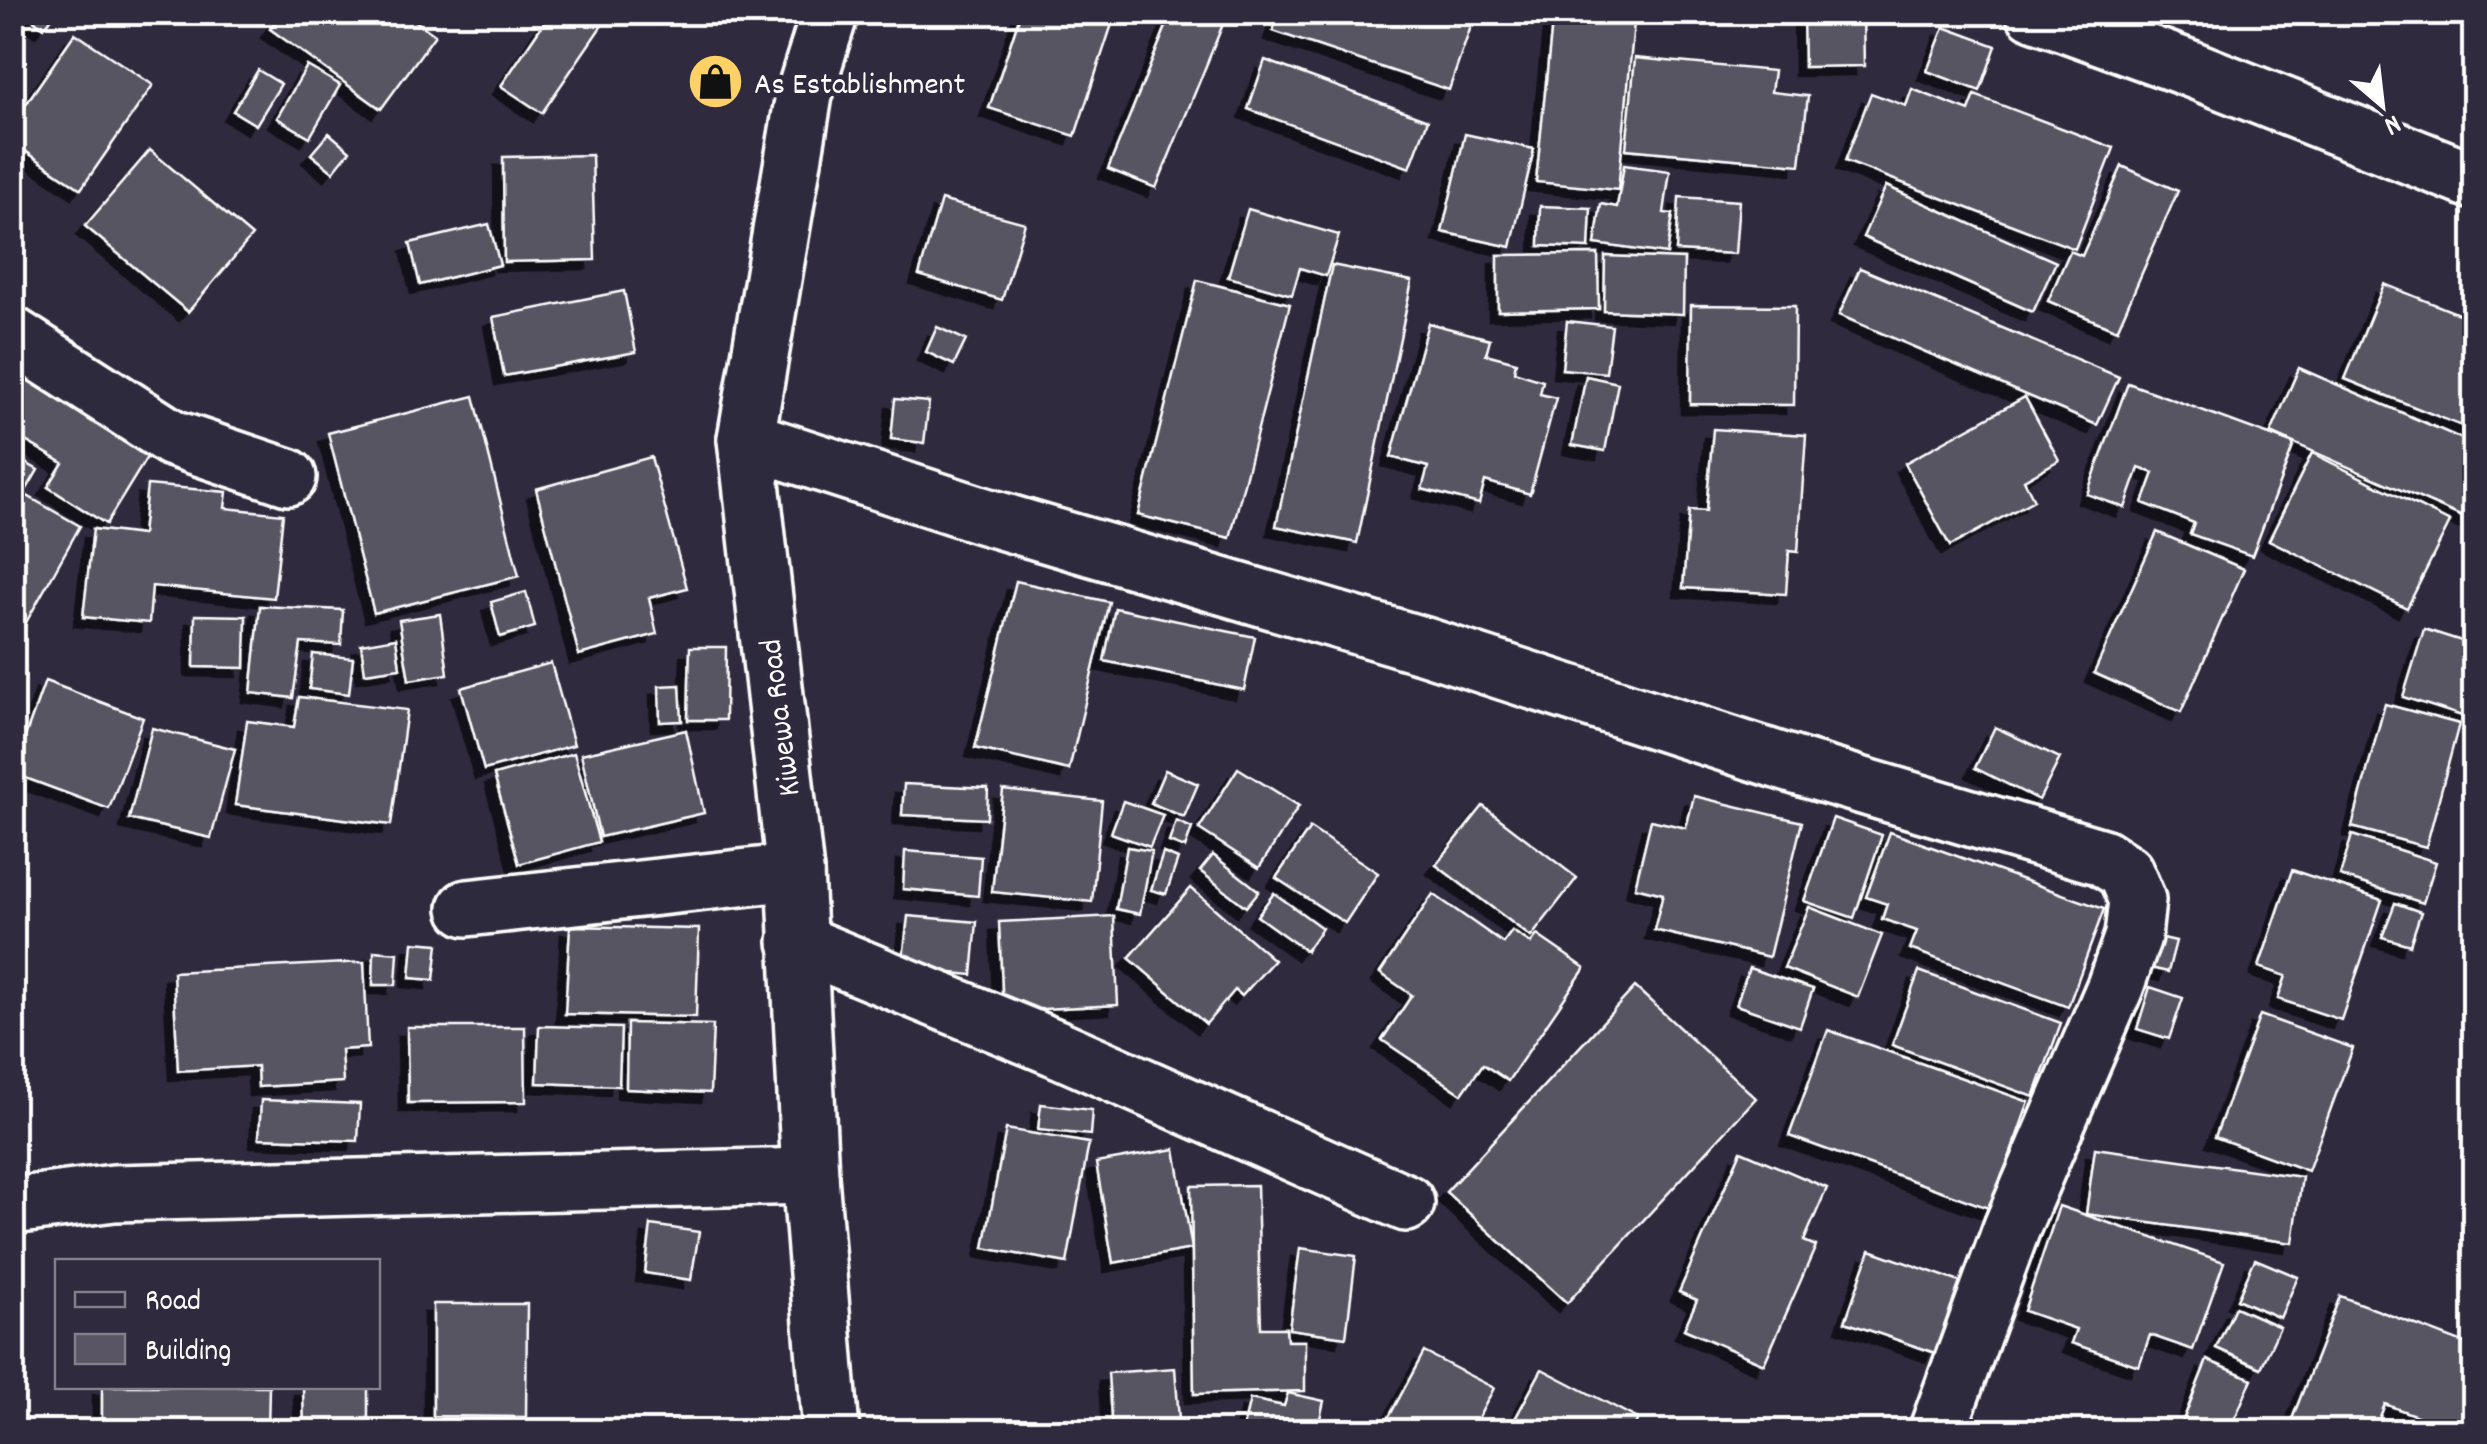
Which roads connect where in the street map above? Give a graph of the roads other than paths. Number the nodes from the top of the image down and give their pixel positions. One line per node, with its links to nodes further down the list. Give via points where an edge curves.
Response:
1 (830, 12): 5 (street, Kiwewa Road, via 804,96)
2 (2034, 12): 3 (street)
3 (2474, 181)
4 (12, 334): 6 (street, via 172,438)
5 (746, 439): 7 (street, Kiwewa Road); 14 (street, via 2102,858 2125,872 2138,900 2133,936 2012,1226)
6 (288, 478)
7 (795, 872): 8 (street); 9 (street, Kiwewa Road)
8 (467, 908)
9 (797, 942): 10 (street, Kiwewa Road); 11 (street)
10 (810, 1176): 12 (street, via 134,1192); 13 (street, Kiwewa Road)
11 (1406, 1204)
12 (12, 1206)
13 (831, 1432)
14 (1936, 1432)

